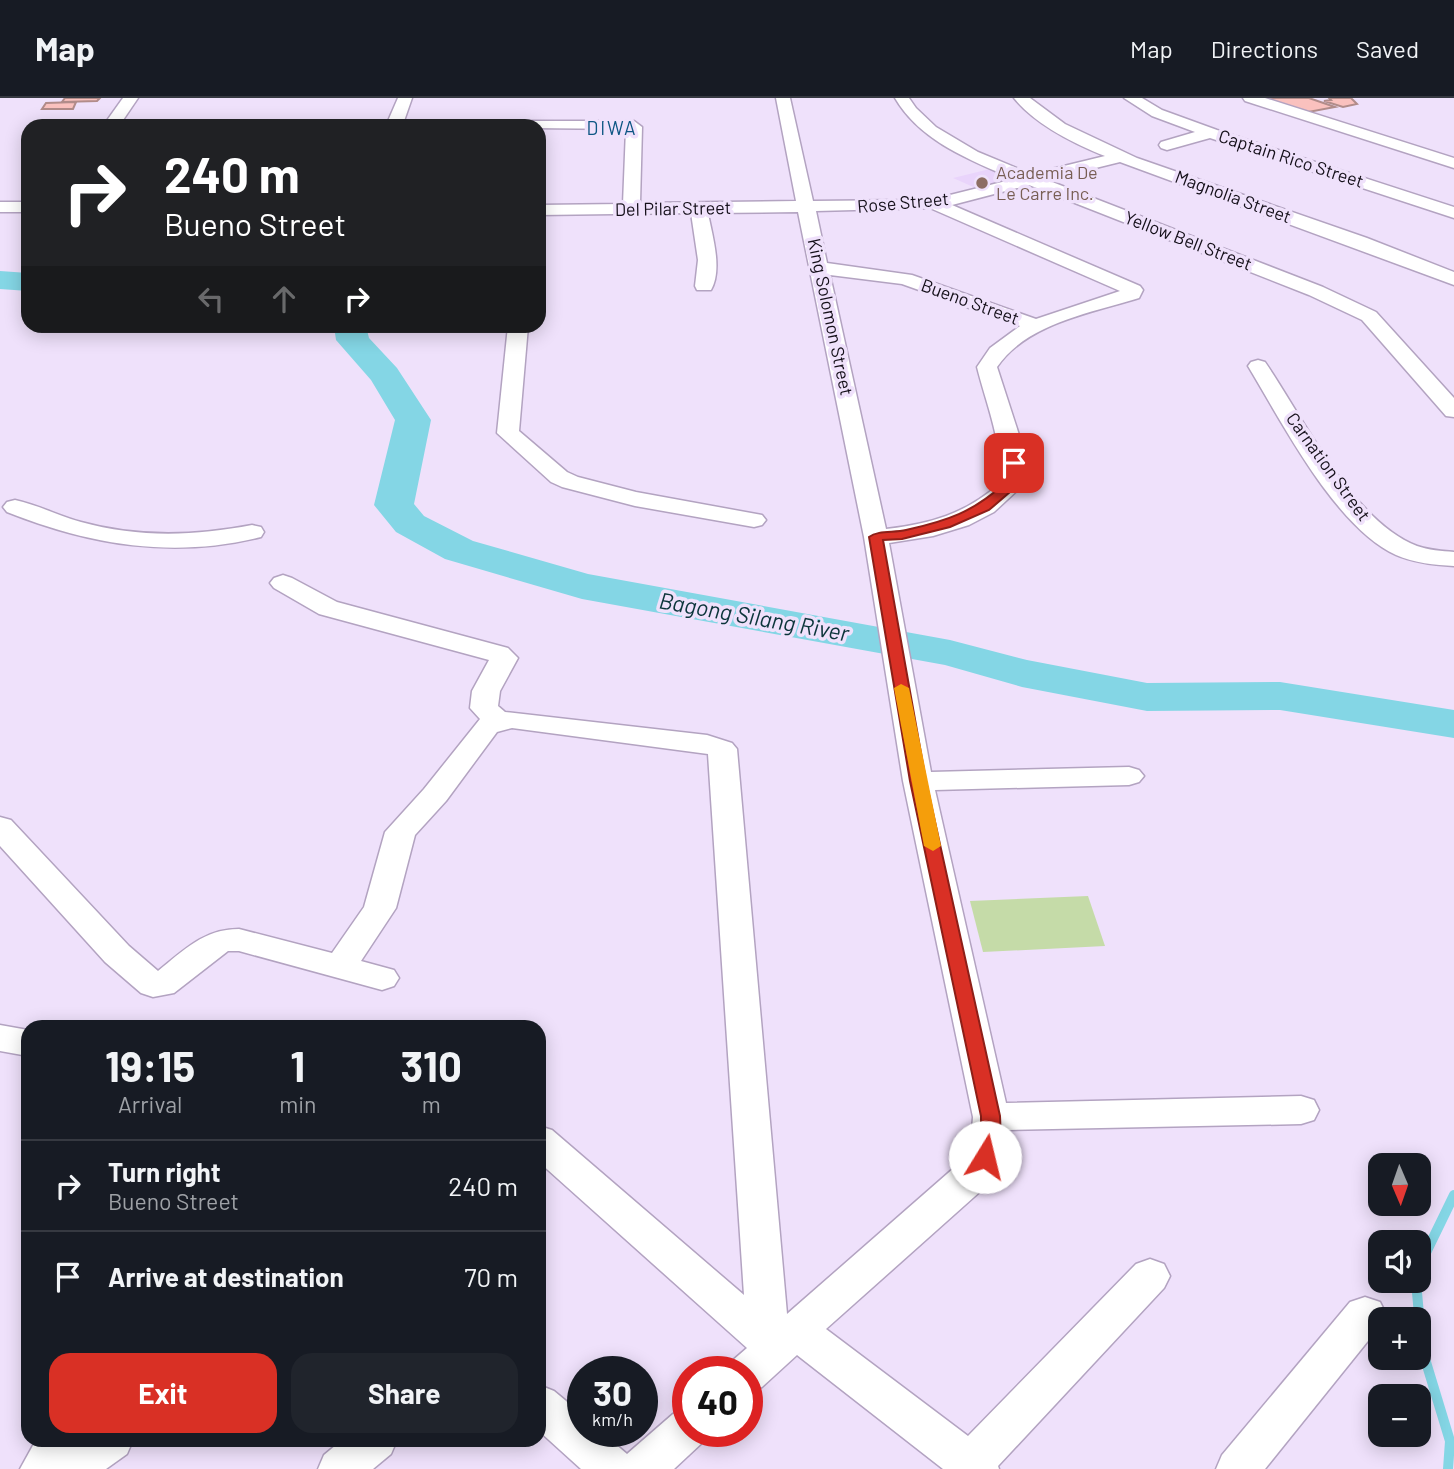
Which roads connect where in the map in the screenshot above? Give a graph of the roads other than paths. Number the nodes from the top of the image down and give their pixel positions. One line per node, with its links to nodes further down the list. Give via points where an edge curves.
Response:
1 (131, 98): 8 (street)
2 (405, 98): 9 (street)
3 (783, 98): 25 (street, King Solomon Street)
4 (902, 98): 21 (street, Yellow Bell Street, via 910,111 950,143)
5 (1021, 98): 16 (street, Magnolia Street, via 1053,124)
6 (1131, 98): 12 (street, Captain Rico Street)
7 (1250, 98): 17 (street)
8 (116, 119)
9 (397, 119)
10 (546, 124): 11 (street)
11 (564, 124): 13 (street); 26 (street, via 581,116 634,127)
12 (1211, 133): 14 (street); 22 (street, Captain Rico Street)
13 (566, 142)
14 (1167, 145)
15 (1454, 152): 17 (street)
16 (1120, 157): 21 (street, Rose Street); 32 (street, Magnolia Street)
17 (1436, 157): 18 (street); 19 (street)
18 (1454, 163)
19 (1409, 165)
20 (1383, 173): 22 (street)
21 (1028, 179): 23 (street, Rose Street); 37 (street, Yellow Bell Street, via 1369,316)
22 (1357, 181): 30 (street, Captain Rico Street)
23 (934, 203): 25 (street, Rose Street); 34 (street, via 1133,290)
24 (0, 207): 29 (street)
25 (808, 208): 27 (street, Del Pilar Street); 31 (street, King Solomon Street)
26 (631, 209): 27 (street, Del Pilar Street); 28 (street, Del Pilar Street)
27 (699, 209): 33 (street, via 707,260)
28 (546, 210)
29 (21, 211)
30 (1454, 213)
31 (820, 268): 34 (street, Bueno Street, via 915,282); 42 (street, King Solomon Street)
32 (1454, 278)
33 (704, 286)
34 (1035, 325): 42 (street, Bueno Street, via 992,354 987,367 1007,424 1014,463 1010,486 985,508 946,525)
35 (518, 333): 40 (street, via 508,433 559,477 635,499)
36 (1258, 366): 43 (street, Carnation Street, via 1321,464 1376,531 1402,549)
37 (1454, 411)
38 (40, 495): 39 (street)
39 (7, 510): 41 (street, via 86,531 167,544)
40 (754, 520)
41 (252, 532)
42 (876, 537): 47 (street, King Solomon Street)
43 (1454, 559)
44 (284, 583): 45 (street, via 328,608 498,654 504,658 486,691 484,708)
45 (499, 721): 49 (street, via 487,726 435,795 400,832 380,908); 58 (street, via 707,744 723,751)
46 (1129, 776): 47 (street)
47 (918, 781): 54 (street, King Solomon Street)
48 (0, 827): 49 (street, via 117,954 153,985 162,985 225,939)
49 (340, 967): 50 (street)
50 (382, 978)
51 (0, 1038): 52 (street)
52 (21, 1042)
53 (1301, 1110): 54 (street)
54 (990, 1116): 58 (street, King Solomon Street, via 991,1138 985,1157 969,1178)
55 (546, 1146): 58 (street)
56 (1150, 1276): 64 (street)
57 (1365, 1314): 70 (street)
58 (772, 1348): 64 (street)
59 (546, 1410): 68 (street)
60 (672, 1443): 69 (street)
61 (56, 1447): 65 (street)
62 (101, 1447): 66 (street)
63 (367, 1447): 67 (street)
64 (971, 1467)
65 (42, 1469)
66 (71, 1469)
67 (340, 1469)
68 (612, 1469)
69 (643, 1469)
70 (1238, 1469)

